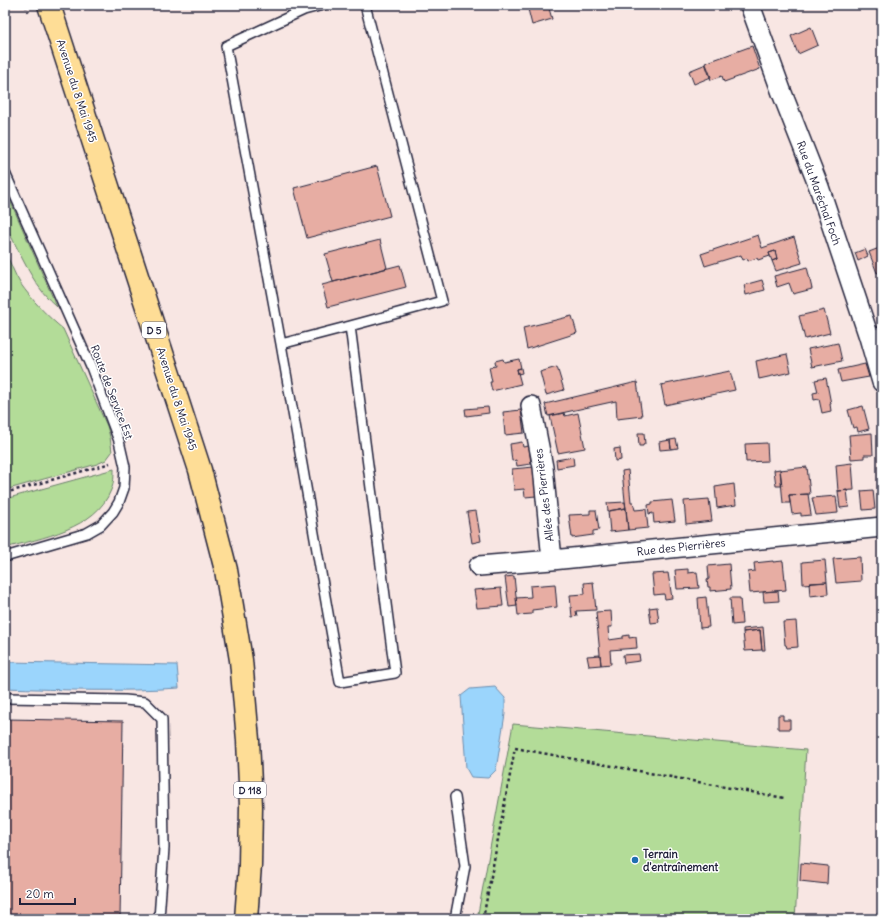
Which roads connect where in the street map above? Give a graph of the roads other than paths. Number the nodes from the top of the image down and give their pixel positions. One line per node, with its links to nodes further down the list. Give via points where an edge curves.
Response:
1 (49, 5): 16 (main road, Avenue du 8 Mai 1945 / D 5, via 200,470 226,570)
2 (323, 5): 5 (lane)
3 (366, 5): 7 (lane, via 442,301)
4 (750, 5): 8 (street, Rue du Maréchal Foch)
5 (303, 7): 9 (lane, via 226,46)
6 (5, 173): 13 (lane, Route de Service Est, via 91,367 119,441 125,467 124,488 119,502 101,525 87,533)
7 (350, 326): 9 (lane); 9 (lane, via 395,673 340,682)
8 (876, 334): 10 (street, Rue du Maréchal Foch)
9 (281, 344)
10 (882, 382)
11 (531, 406): 14 (street, Allée des Pierrières, via 543,467)
12 (882, 527): 14 (street, Rue des Pierrières)
13 (5, 557)
14 (552, 560): 15 (street, Rue des Pierrières)
15 (479, 566)
16 (241, 660): 20 (main road, D 118, via 251,806)
17 (5, 698): 19 (lane, via 145,702 162,719 164,848)
18 (455, 797): 21 (lane, via 465,866)
19 (159, 919)
20 (246, 919)
21 (455, 919)

